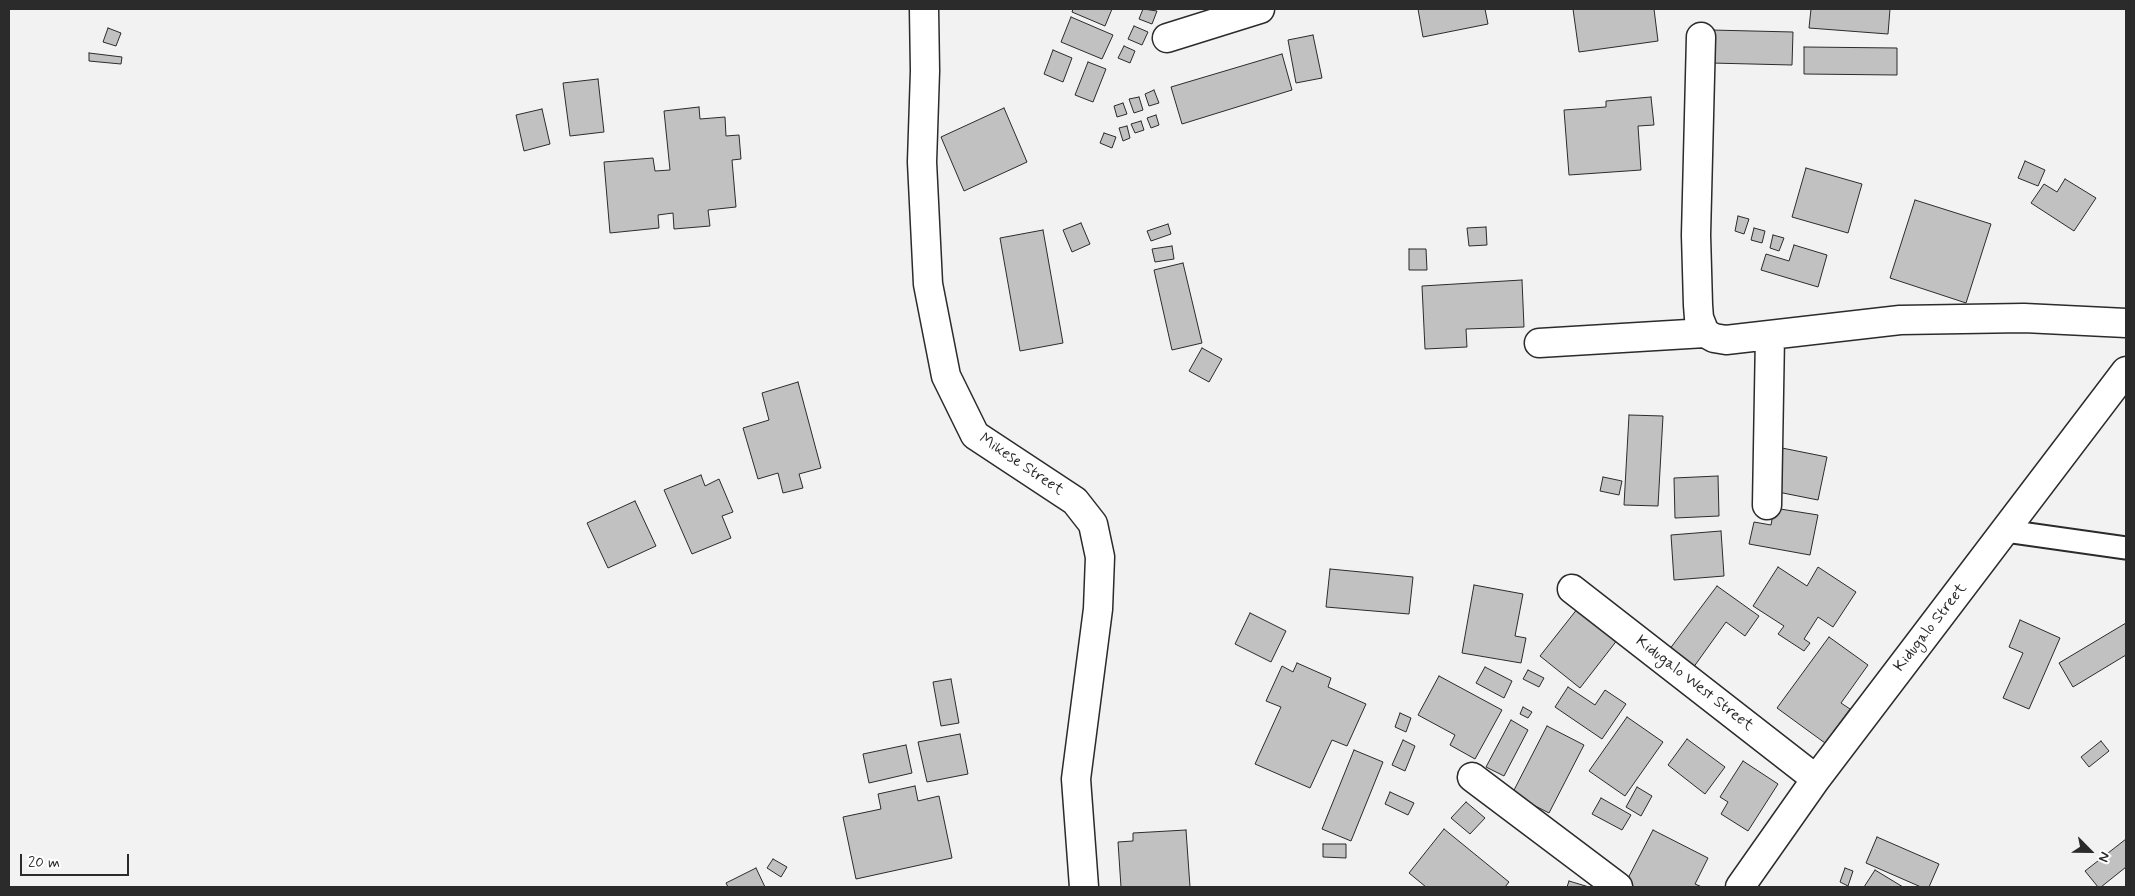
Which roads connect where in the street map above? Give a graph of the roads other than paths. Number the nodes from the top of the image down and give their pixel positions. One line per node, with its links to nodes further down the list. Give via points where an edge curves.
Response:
1 (924, 9): 16 (street, Mikese Street, via 922,162 928,284 946,376 975,435 1075,501 1093,524 1100,557 1098,609 1076,779)
2 (1260, 9): 4 (street)
3 (1701, 37): 6 (street, via 1696,245 1699,318)
4 (1167, 38)
5 (2126, 323): 7 (street, via 2024,318 1900,320)
6 (1705, 333): 7 (street, via 1726,340); 8 (street)
7 (1770, 336): 10 (street)
8 (1539, 343)
9 (2126, 372): 11 (street, Kidugalo Street)
10 (1767, 505)
11 (2006, 530): 12 (lane); 15 (street, Kidugalo Street)
12 (2126, 548)
13 (1572, 589): 15 (street, Kidugalo West Street)
14 (1472, 777): 17 (street)
15 (1816, 779): 18 (street, Kidugalo Street)
16 (1084, 887)
17 (1618, 887)
18 (1740, 887)

